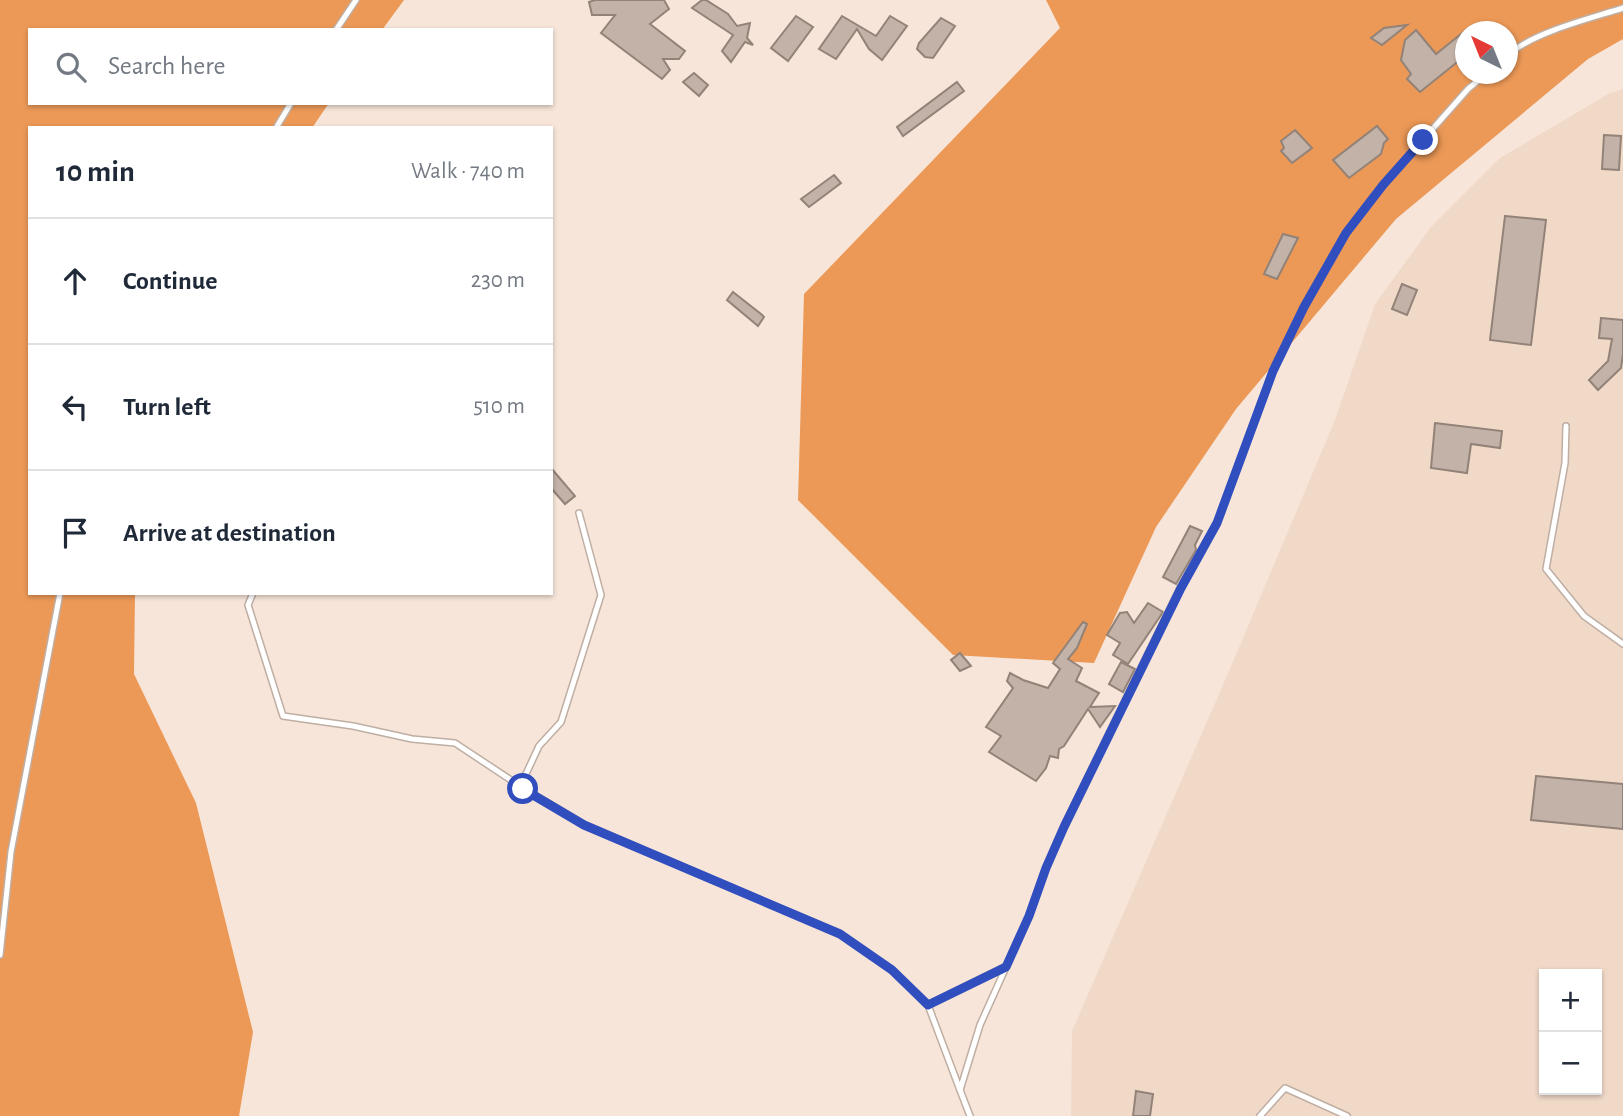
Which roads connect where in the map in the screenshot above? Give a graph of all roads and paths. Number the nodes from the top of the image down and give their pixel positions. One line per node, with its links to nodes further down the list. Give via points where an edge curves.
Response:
1 (356, 0): 3 (lane)
2 (1623, 8): 4 (lane)
3 (337, 28)
4 (1518, 47)
5 (1474, 84): 15 (lane, via 1346,233 1304,307 1273,371 1217,523 1064,827)
6 (290, 105): 7 (lane)
7 (277, 126)
8 (1566, 426): 12 (lane, via 1546,569 1584,616)
9 (579, 513): 13 (lane, via 601,595 561,722 538,746)
10 (60, 595): 14 (lane, via 12,852)
11 (252, 595): 13 (lane, via 248,606 283,716 456,743)
12 (1623, 644)
13 (523, 789): 16 (lane, via 584,825 840,934 892,970)
14 (0, 955)
15 (1006, 967): 16 (lane); 17 (lane)
16 (928, 1005): 17 (lane)
17 (960, 1090): 18 (lane)
18 (970, 1116)
19 (1260, 1116): 20 (lane, via 1285,1088)
20 (1348, 1116)

